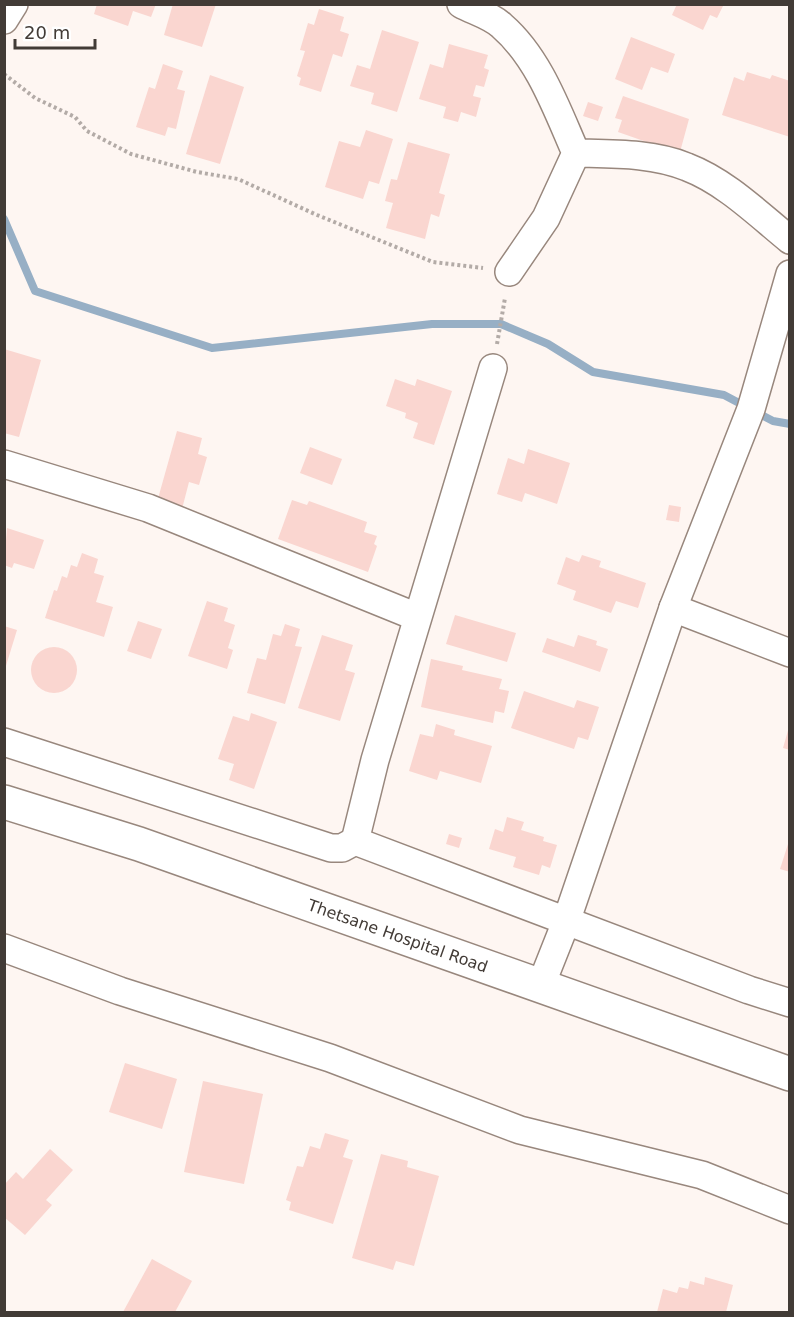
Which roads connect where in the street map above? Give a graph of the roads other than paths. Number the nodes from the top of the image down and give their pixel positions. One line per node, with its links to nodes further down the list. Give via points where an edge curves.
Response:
1 (14, 4): 3 (street)
2 (461, 4): 4 (street, via 502,25 540,74)
3 (4, 20)
4 (576, 153): 5 (street, via 630,154 686,166 718,183); 6 (street, via 546,218)
5 (789, 240)
6 (509, 272)
7 (789, 274): 8 (street)
8 (783, 319): 11 (street)
9 (493, 368): 12 (street)
10 (4, 464): 12 (street, via 148,508)
11 (673, 608): 13 (street); 17 (street)
12 (417, 617): 16 (street)
13 (789, 653)
14 (4, 742): 16 (street, via 331,848 342,848)
15 (4, 802): 19 (main road, Thetsane Hospital Road, via 139,844)
16 (355, 841): 17 (street)
17 (566, 922): 19 (street); 20 (street)
18 (4, 948): 22 (street, via 330,1058 520,1130 702,1174)
19 (541, 985): 21 (main road, Thetsane Hospital Road)
20 (789, 1003)
21 (789, 1074)
22 (789, 1210)

